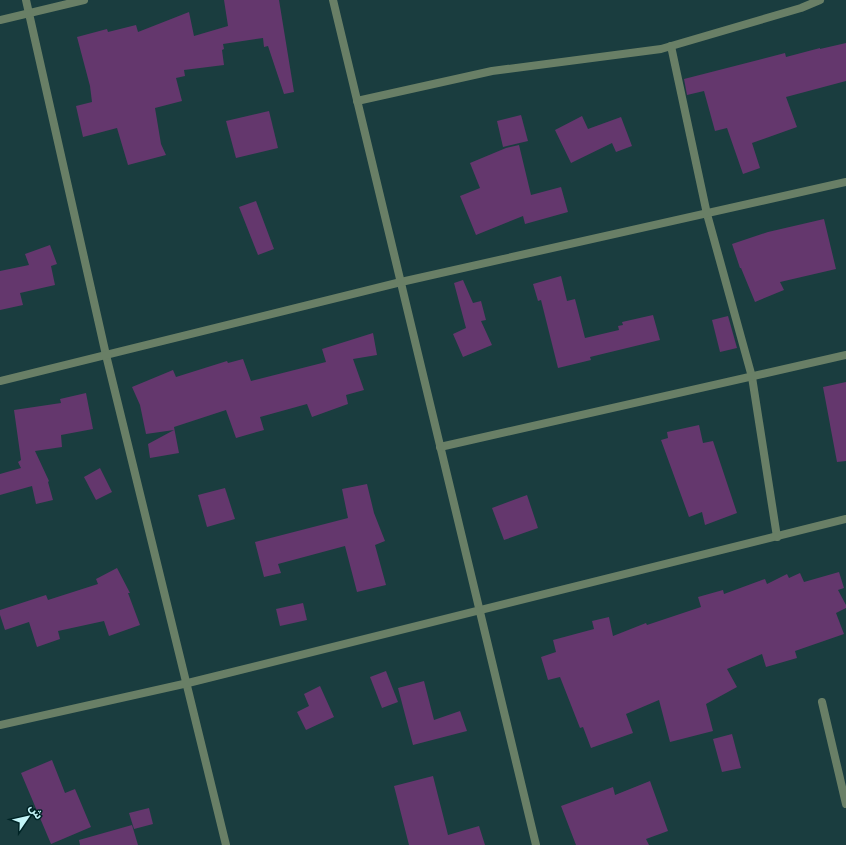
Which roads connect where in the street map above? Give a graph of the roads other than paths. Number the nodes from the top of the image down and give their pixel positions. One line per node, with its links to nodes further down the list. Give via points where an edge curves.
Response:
1 (26, 0): 7 (street)
2 (84, 0): 7 (street)
3 (333, 0): 10 (street)
4 (799, 0): 6 (street)
5 (820, 0): 6 (street)
6 (801, 8): 9 (street)
7 (29, 13): 8 (street); 14 (street)
8 (0, 20)
9 (671, 46): 10 (street, via 492,71); 12 (street)
10 (357, 101): 13 (street)
11 (846, 182): 12 (street)
12 (707, 214): 13 (street); 16 (street)
13 (401, 282): 14 (street); 18 (street)
14 (106, 355): 17 (street); 22 (street)
15 (846, 355): 16 (street)
16 (752, 377): 18 (street); 20 (street)
17 (0, 381)
18 (440, 447): 21 (street)
19 (846, 520): 20 (street)
20 (777, 537): 21 (street)
21 (479, 611): 22 (street); 27 (street)
22 (188, 683): 24 (street); 26 (street)
23 (822, 702): 25 (street)
24 (0, 725)
25 (846, 804)
26 (226, 845)
27 (536, 845)

